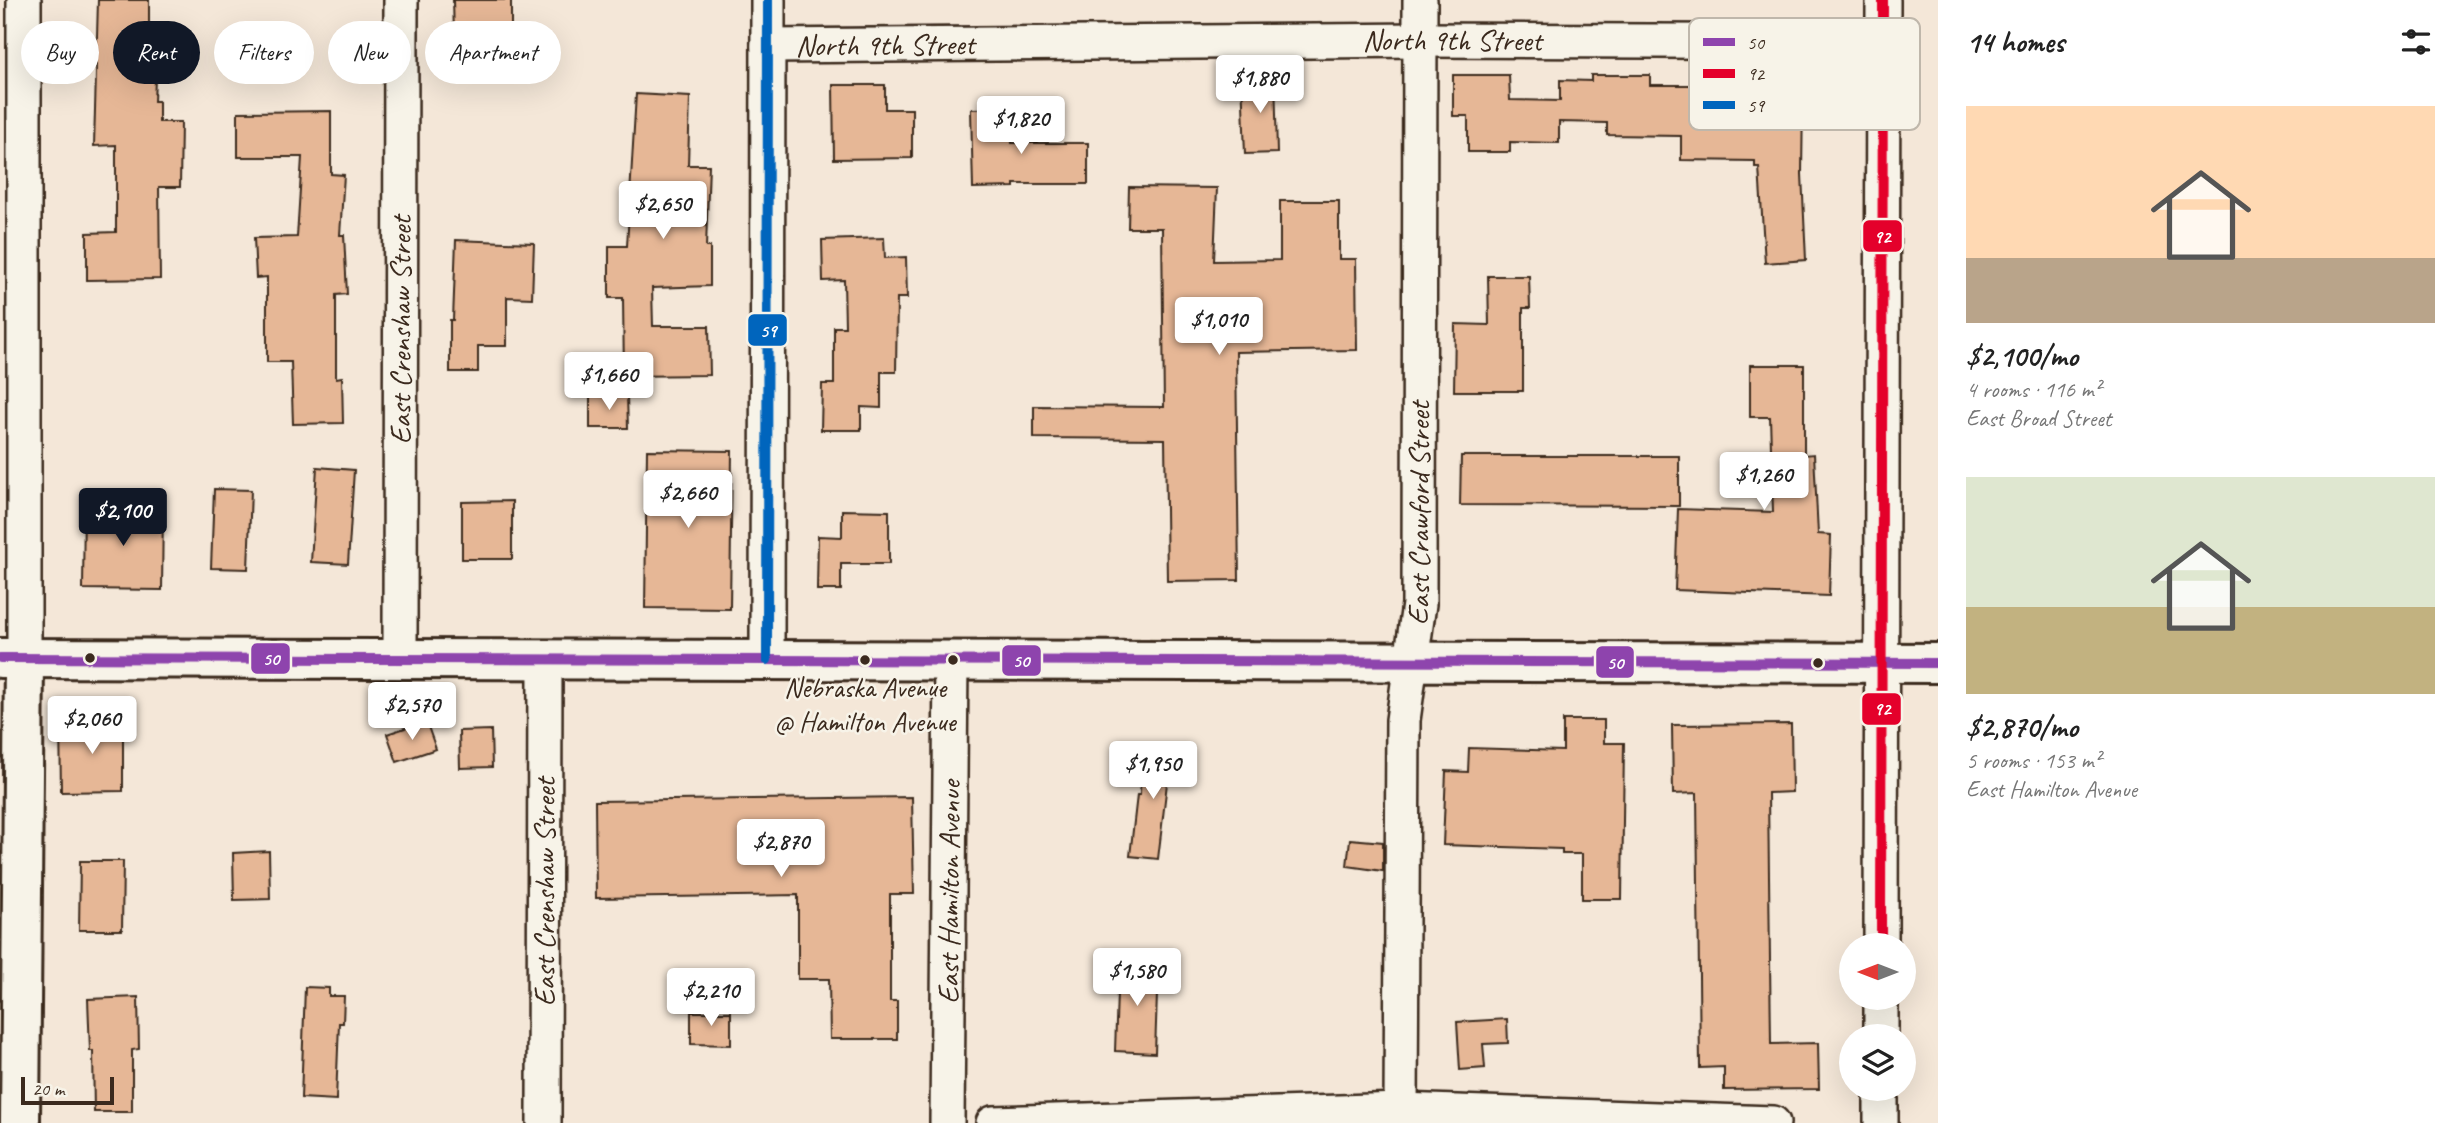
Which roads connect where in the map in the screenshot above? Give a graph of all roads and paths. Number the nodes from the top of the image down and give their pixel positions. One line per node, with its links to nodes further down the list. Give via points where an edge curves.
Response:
1 (24, 0): 11 (street)
2 (401, 0): 12 (street, East Crenshaw Street)
3 (768, 0): 9 (street)
4 (1420, 0): 7 (street, East Crawford Street)
5 (1882, 0): 6 (street)
6 (1882, 18)
7 (1420, 40): 8 (street, North 9th Street); 9 (street, North 9th Street); 16 (street, East Crawford Street, via 1419,604)
8 (1689, 41)
9 (768, 46): 14 (street)
10 (1883, 130): 17 (street)
11 (12, 658): 12 (main road); 22 (main road)
12 (400, 659): 13 (main road)
13 (545, 660): 14 (main road); 23 (street, East Crenshaw Street)
14 (767, 660): 15 (main road)
15 (951, 661): 16 (main road); 24 (street, East Hamilton Avenue)
16 (1412, 663): 17 (main road); 21 (street, East Crawford Street, via 1403,720)
17 (1881, 663): 18 (main road); 19 (street)
18 (1938, 663)
19 (1881, 933)
20 (1881, 1101): 27 (street)
21 (1401, 1110): 25 (street); 26 (street)
22 (20, 1123)
23 (544, 1123)
24 (947, 1123)
25 (993, 1123)
26 (1773, 1123)
27 (1881, 1123)

